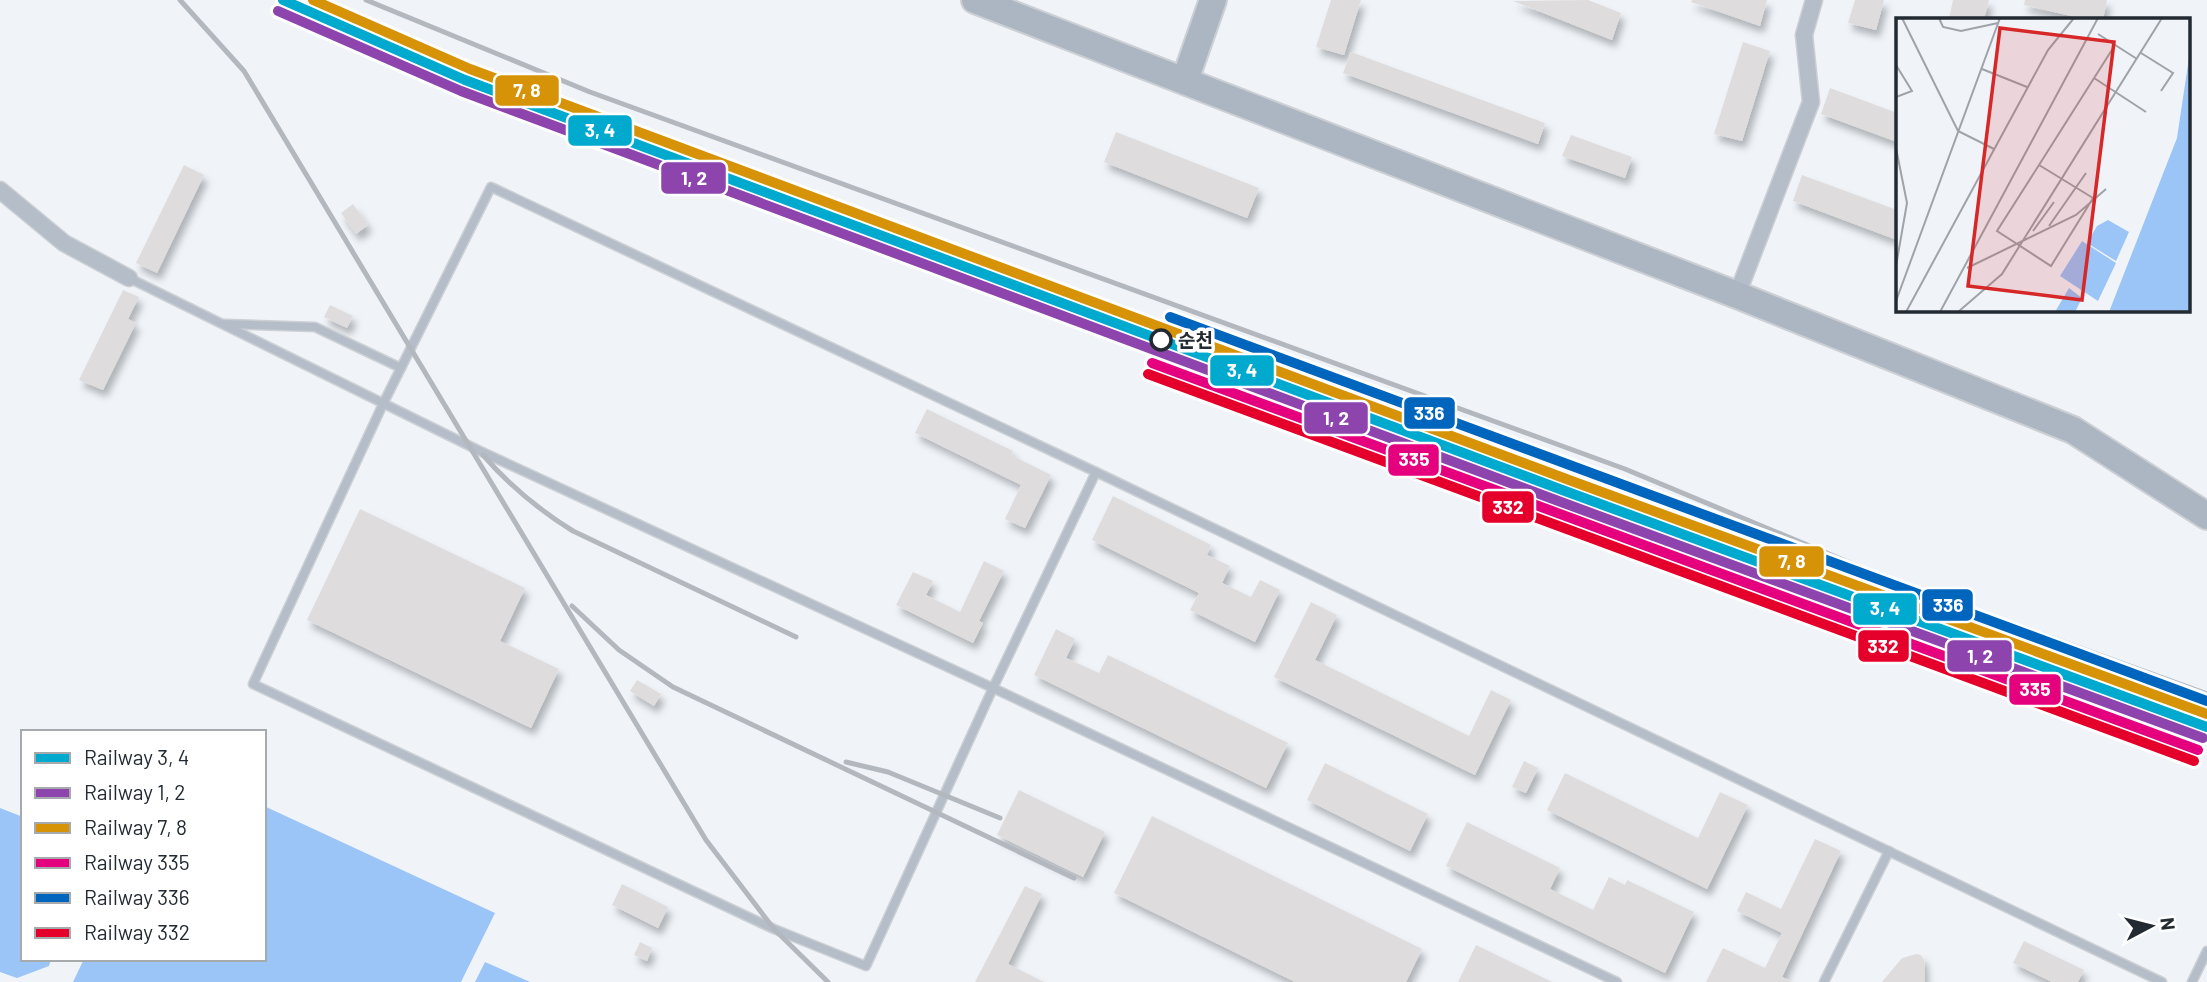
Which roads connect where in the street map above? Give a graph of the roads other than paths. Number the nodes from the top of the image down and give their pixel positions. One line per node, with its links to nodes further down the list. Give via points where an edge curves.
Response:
1 (975, 0): 4 (main road)
2 (1213, 0): 4 (main road)
3 (1814, 0): 7 (street, via 1804,36 1811,102)
4 (1185, 80): 7 (main road)
5 (0, 190): 6 (street, via 64,243)
6 (129, 278): 8 (lane)
7 (1737, 295): 12 (main road, via 2073,430)
8 (222, 324): 9 (lane, via 315,327); 10 (lane)
9 (401, 368): 10 (lane); 11 (lane, via 491,187)
10 (383, 404): 13 (lane); 13 (lane, via 253,684 762,923 866,966)
11 (1096, 472): 13 (lane); 14 (lane)
12 (2207, 516)
13 (993, 688): 16 (lane)
14 (1889, 851): 17 (lane); 18 (lane)
15 (2207, 951): 19 (lane)
16 (1617, 982)
17 (1824, 982)
18 (2162, 982)
19 (2192, 982)

